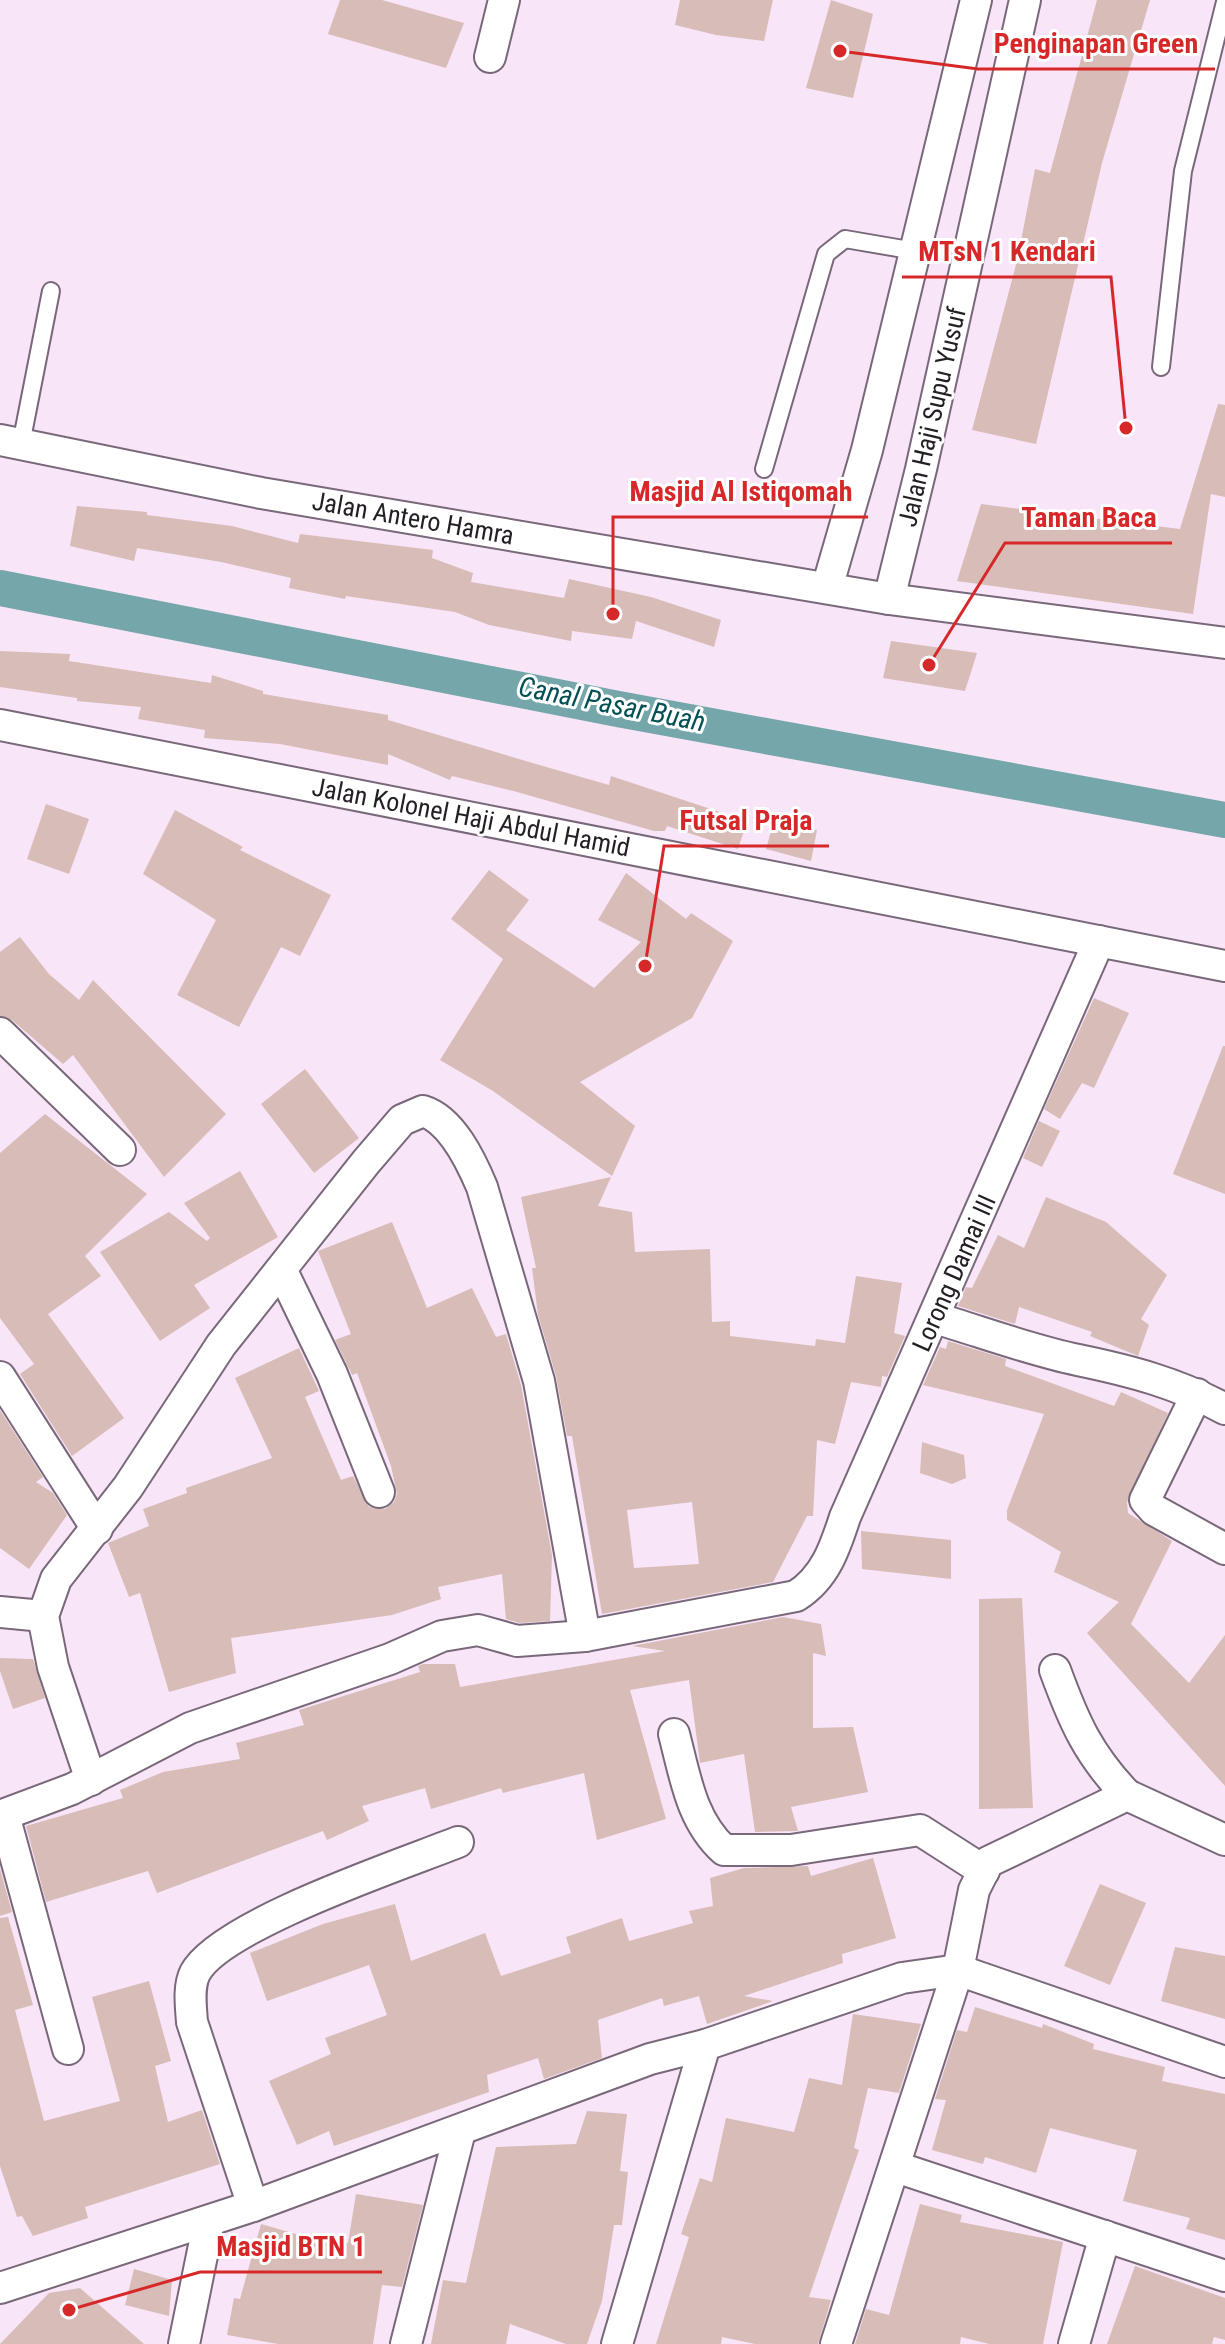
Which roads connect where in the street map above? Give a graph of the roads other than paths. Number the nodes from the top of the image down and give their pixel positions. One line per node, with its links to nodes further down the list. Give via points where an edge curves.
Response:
1 (504, 0): 5 (street)
2 (976, 0): 6 (street, Jalan Haji Supu Yusuf)
3 (1025, 0): 12 (street, Jalan Haji Supu Yusuf)
4 (1225, 2): 8 (lane, via 1183,171)
5 (490, 57)
6 (915, 251): 10 (lane, via 845,239 826,254); 11 (street, Jalan Haji Supu Yusuf)
7 (51, 291): 9 (lane)
8 (1161, 367)
9 (11, 442): 11 (street, Jalan Antero Hamra, via 261,493)
10 (764, 469)
11 (827, 588): 12 (street, Jalan Antero Hamra)
12 (889, 599): 13 (street, Jalan Antero Hamra)
13 (1225, 643)
14 (0, 725): 15 (street, Jalan Kolonel Haji Abdul Hamid)
15 (1099, 941): 16 (street, Jalan Kolonel Haji Abdul Hamid); 20 (street, Lorong Damai III)
16 (1225, 966)
17 (0, 1033): 18 (street)
18 (120, 1150)
19 (282, 1271): 24 (street, via 332,1374); 25 (street, via 221,1345); 29 (street, via 402,1120 423,1111 439,1120 482,1187 539,1381)
20 (935, 1318): 22 (street, via 1079,1360 1133,1370); 29 (street, Lorong Damai III, via 835,1548 812,1586 796,1596)
21 (0, 1377): 25 (street)
22 (1197, 1394): 23 (street); 26 (street, via 1145,1500)
23 (1225, 1409)
24 (379, 1492)
25 (97, 1529): 28 (street, via 56,1579)
26 (1225, 1549)
27 (0, 1612): 28 (street)
28 (43, 1616): 32 (street, via 53,1667)
29 (585, 1636): 32 (street, via 517,1641 478,1630 442,1636 204,1723)
30 (1055, 1670): 33 (street, via 1076,1728 1099,1765)
31 (674, 1734): 37 (street, via 693,1804 706,1834 724,1850 791,1850 920,1830)
32 (91, 1780): 34 (street)
33 (1127, 1795): 35 (street); 37 (street, via 1016,1846 988,1862)
34 (2, 1815): 40 (street)
35 (1225, 1840)
36 (458, 1842): 44 (street, via 267,1920 210,1956 195,1973 192,2022)
37 (984, 1871): 38 (street, via 974,1890)
38 (958, 1970): 39 (street, via 902,1978); 41 (street); 43 (street)
39 (705, 2045): 42 (street, via 650,2059); 51 (street)
40 (68, 2049)
41 (1225, 2062)
42 (460, 2131): 44 (street); 50 (street)
43 (896, 2167): 46 (street); 52 (street)
44 (253, 2206): 45 (street)
45 (209, 2221): 48 (street); 49 (street)
46 (1105, 2236): 47 (street); 53 (street)
47 (1225, 2276)
48 (0, 2288)
49 (184, 2344)
50 (406, 2344)
51 (617, 2344)
52 (836, 2344)
53 (1074, 2344)

